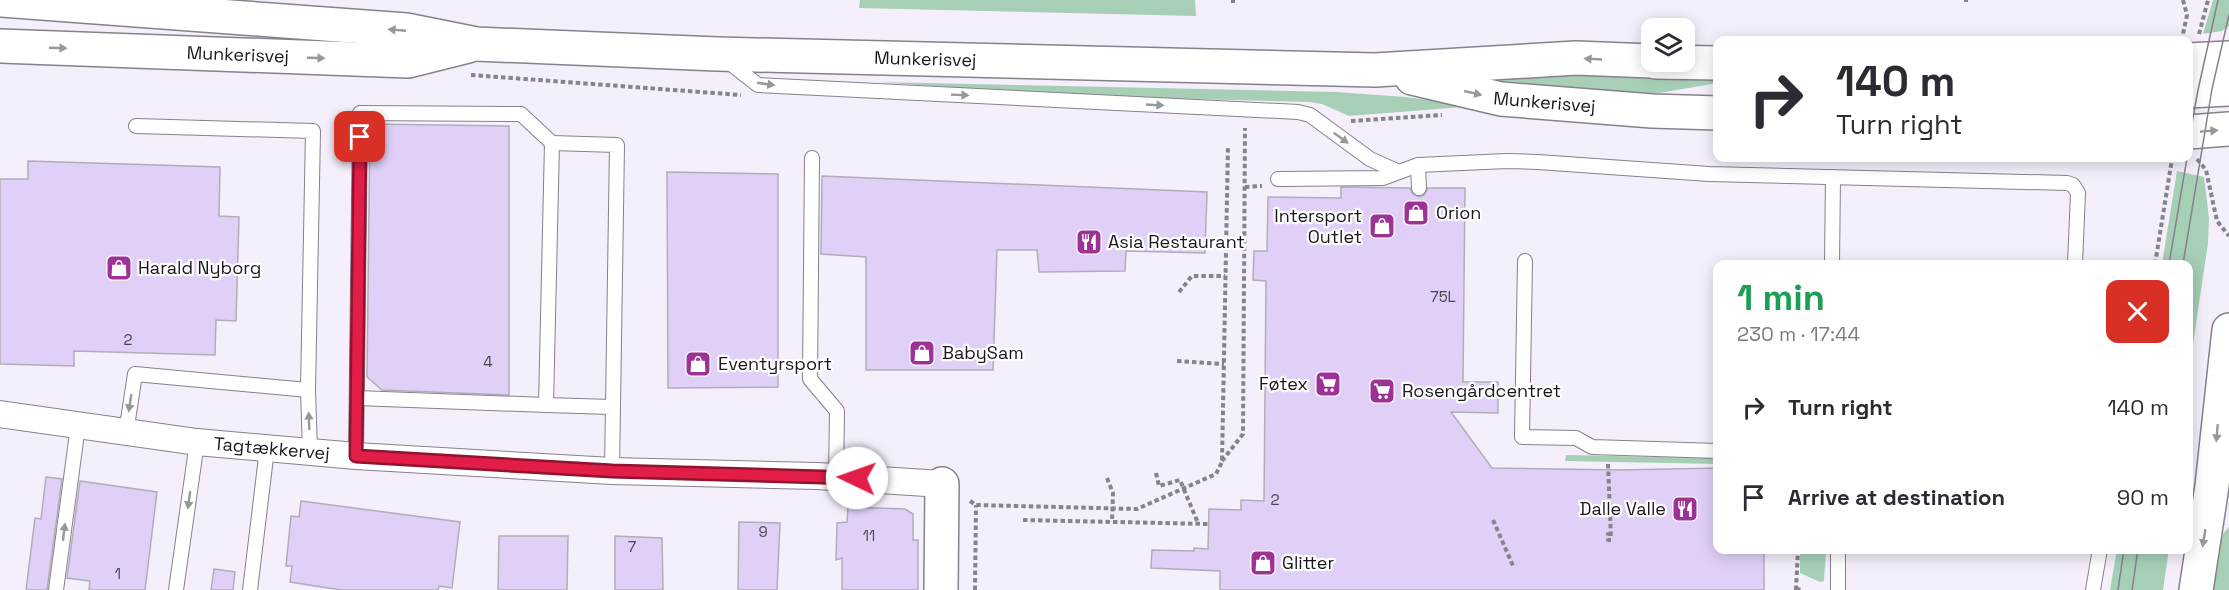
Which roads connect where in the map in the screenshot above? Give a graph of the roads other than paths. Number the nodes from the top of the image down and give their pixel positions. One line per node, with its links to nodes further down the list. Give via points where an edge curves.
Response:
1 (2, 0): 2 (main road, Munkerisvej)
2 (254, 19): 3 (main road, via 220,34); 4 (main road, Munkerisvej, one-way to 2, via 406,30)
3 (0, 23)
4 (476, 44): 5 (main road, Munkerisvej, one-way to 4, via 408,62); 6 (main road, Munkerisvej)
5 (0, 46)
6 (717, 54): 11 (main road, Munkerisvej); 22 (lane, one-way to 22, via 758,85 1310,114 1370,159)
7 (1641, 61): 11 (main road, Munkerisvej, one-way to 11, via 1576,58)
8 (1695, 63): 9 (main road)
9 (1713, 63)
10 (2219, 63): 12 (main road)
11 (1375, 70): 14 (main road, Munkerisvej, one-way to 14, via 1501,99)
12 (2193, 86)
13 (1713, 95): 14 (main road)
14 (1652, 111): 15 (main road, Munkerisvej)
15 (1713, 113)
16 (136, 126): 30 (lane, via 314,131)
17 (2229, 129): 19 (main road, one-way to 17)
18 (552, 143): 31 (lane, via 521,114 360,113); 32 (lane); 33 (lane, via 617,145)
19 (2193, 146)
20 (812, 158): 43 (lane, via 810,379 837,411)
21 (1418, 165): 22 (lane); 23 (lane, via 1538,162 1709,174); 25 (lane)
22 (1399, 172): 24 (lane, via 1383,178)
23 (1833, 177): 26 (lane); 27 (lane, via 2073,185 2078,193)
24 (1278, 179)
25 (1419, 188)
26 (1832, 260)
27 (2075, 260)
28 (1525, 261): 39 (lane, via 1522,437 1576,438 1592,447)
29 (2229, 330): 45 (main road, one-way to 45)
30 (308, 390): 36 (lane, one-way to 36, via 135,374); 40 (lane, one-way to 30)
31 (357, 398): 32 (lane); 41 (lane)
32 (546, 405): 33 (lane)
33 (612, 407): 42 (lane)
34 (0, 414): 35 (street, Tagtækkervej)
35 (78, 426): 36 (street, Tagtækkervej); 48 (lane, one-way to 35)
36 (126, 433): 37 (street, Tagtækkervej)
37 (197, 442): 38 (street, Tagtækkervej); 49 (lane, one-way to 49)
38 (267, 449): 40 (street, Tagtækkervej); 50 (lane)
39 (1713, 451)
40 (310, 452): 41 (street, Tagtækkervej)
41 (356, 456): 42 (street, Tagtækkervej)
42 (612, 471): 43 (street, Tagtækkervej)
43 (836, 477): 44 (street, Tagtækkervej)
44 (942, 484): 51 (main road)
45 (2221, 487): 54 (main road, one-way to 54)
46 (1838, 554): 52 (lane)
47 (2099, 554): 53 (lane)
48 (56, 590)
49 (176, 590)
50 (250, 590)
51 (941, 590)
52 (1838, 590)
53 (2093, 590)
54 (2196, 590)

